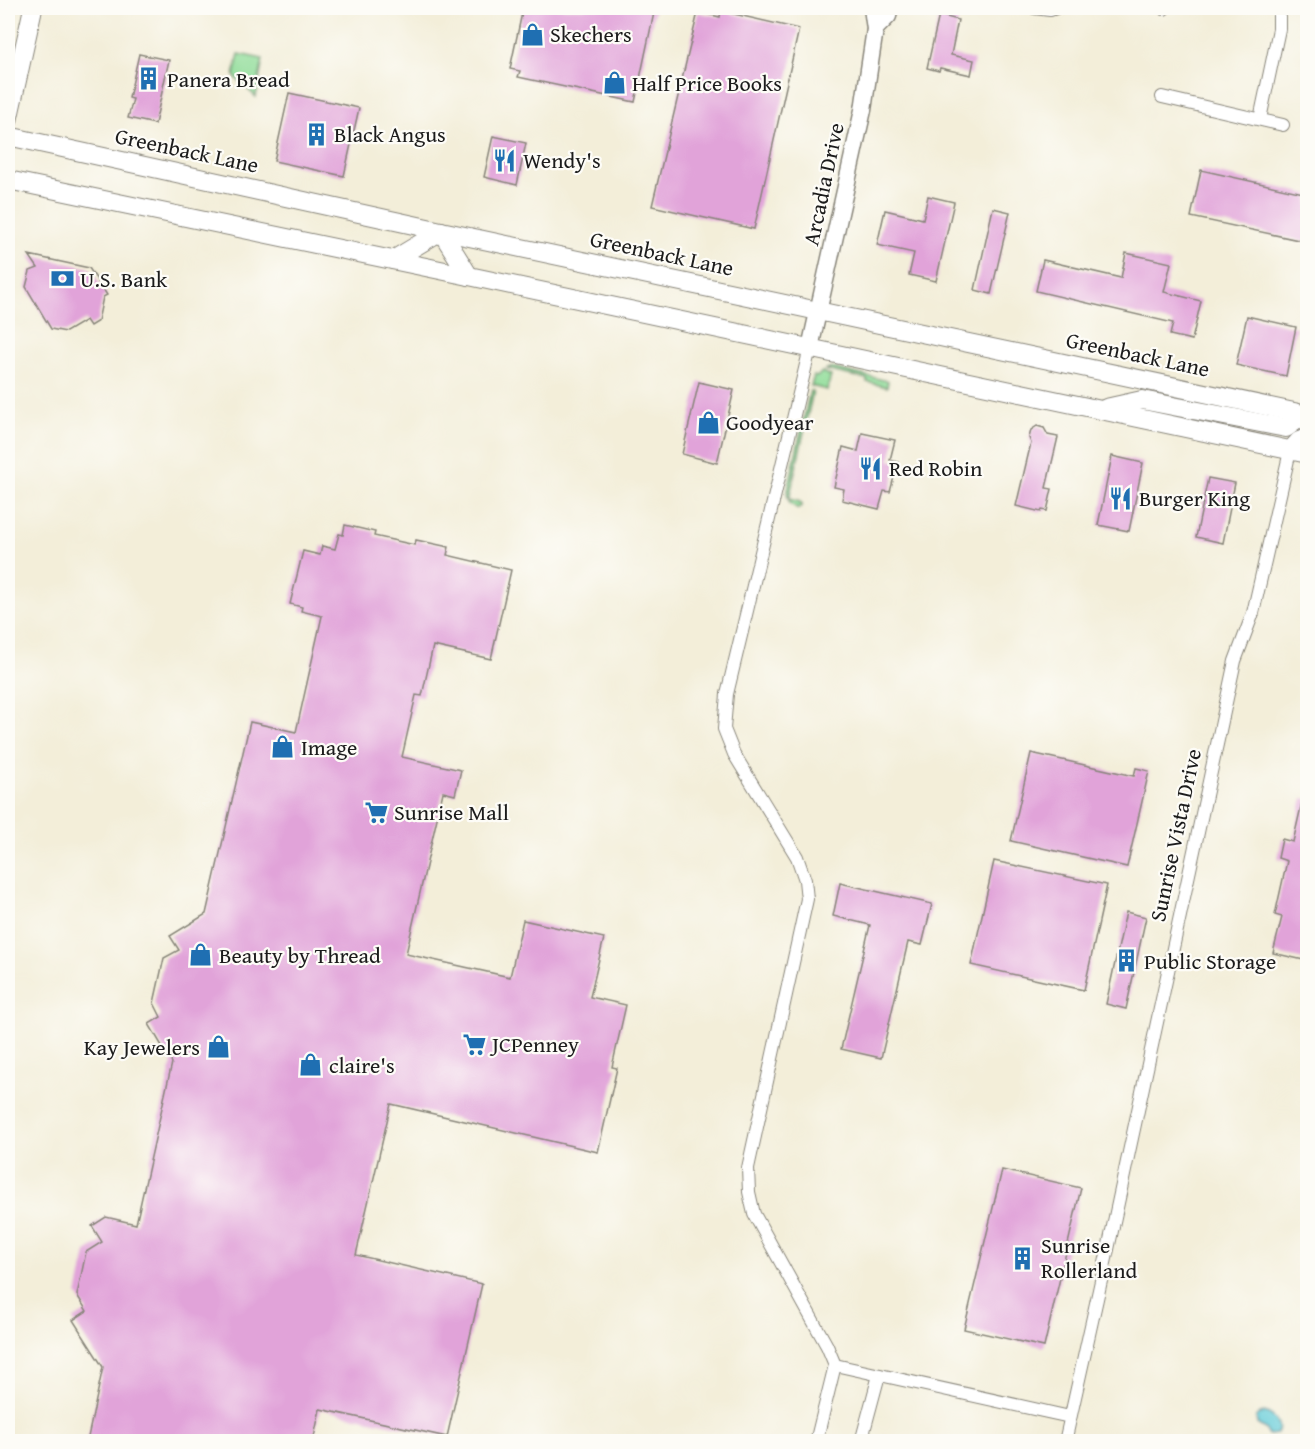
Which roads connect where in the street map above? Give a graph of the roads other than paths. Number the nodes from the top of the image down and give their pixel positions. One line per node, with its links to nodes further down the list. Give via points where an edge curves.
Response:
1 (33, 8): 10 (main road)
2 (872, 8): 7 (street, Arcadia Drive)
3 (890, 8): 7 (street, Arcadia Drive, via 888,16)
4 (1034, 8): 5 (street)
5 (1056, 8)
6 (1279, 8): 9 (street, via 1279,29)
7 (875, 29): 17 (street, Arcadia Drive, via 863,110)
8 (1162, 97): 9 (street)
9 (1260, 119): 11 (street)
10 (8, 121)
11 (1283, 125)
12 (8, 136): 14 (main road, Greenback Lane)
13 (8, 180): 15 (main road)
14 (441, 231): 15 (main road); 16 (main road); 17 (main road, Greenback Lane)
15 (393, 260): 16 (main road)
16 (469, 276): 18 (main road)
17 (818, 311): 18 (street, Arcadia Drive); 20 (main road, Greenback Lane)
18 (810, 348): 19 (main road); 23 (street, via 727,694 724,729 734,754 797,857 807,899 748,1168 749,1191 754,1214)
19 (1098, 410): 20 (main road, via 1142,400 1286,428); 22 (main road)
20 (1306, 415)
21 (1308, 438): 22 (main road, via 1299,441)
22 (1299, 453): 25 (street, Sunrise Vista Drive, via 1253,613 1235,661)
23 (835, 1365): 24 (street); 26 (street)
24 (879, 1375): 25 (street); 27 (street)
25 (1070, 1417): 28 (street, Sunrise Vista Drive)
26 (816, 1442)
27 (861, 1442)
28 (1065, 1442)

